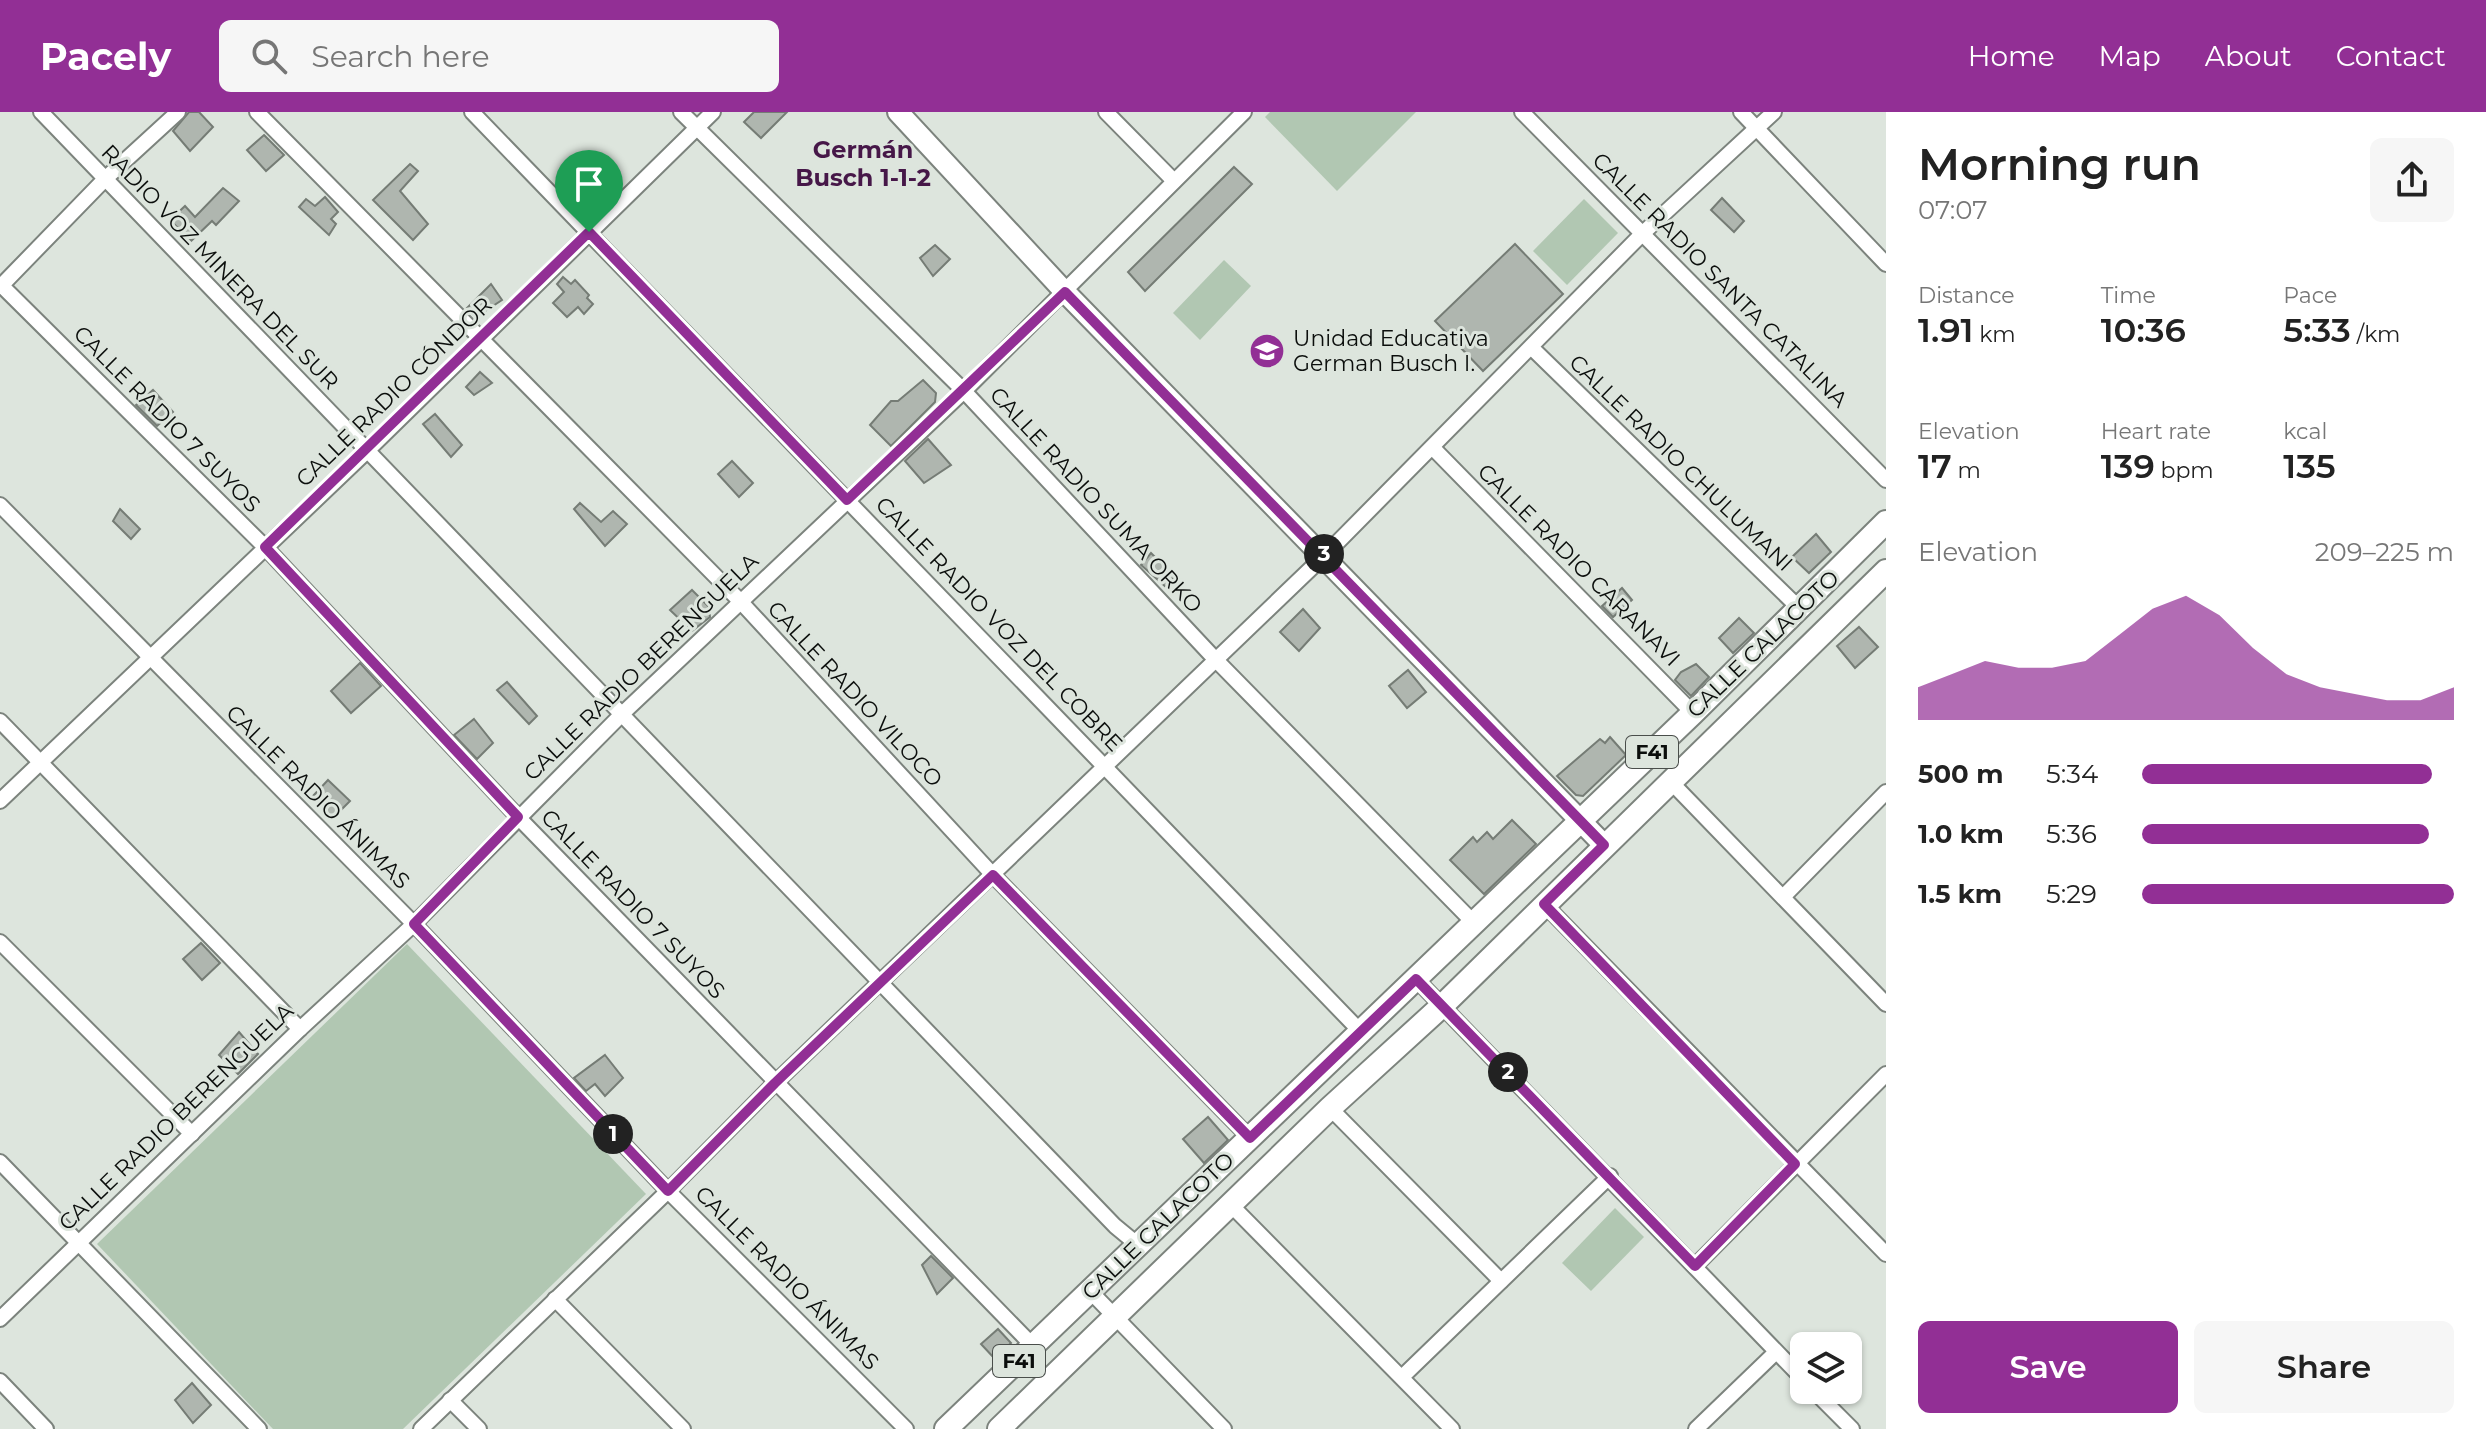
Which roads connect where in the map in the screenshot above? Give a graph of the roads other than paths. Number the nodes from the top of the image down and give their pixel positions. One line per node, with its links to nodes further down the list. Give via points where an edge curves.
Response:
1 (41, 112): 15 (street, RADIO VOZ MINERA DEL SUR)
2 (178, 112): 15 (street)
3 (257, 112): 22 (street, CALLE RADIO VILOCO)
4 (472, 112): 17 (street, CALLE RADIO VOZ DEL COBRE)
5 (681, 112): 13 (street, CALLE RADIO SUMA ORKO)
6 (713, 112): 13 (street, CALLE RADIO CÓNDOR)
7 (898, 112): 21 (street)
8 (1106, 112): 16 (street)
9 (1244, 112): 16 (street, CALLE RADIO BERENGUELA)
10 (1522, 112): 18 (street, CALLE RADIO SANTA CATALINA)
11 (1741, 112): 14 (street)
12 (1774, 112): 14 (street)
13 (696, 128): 17 (street, CALLE RADIO CÓNDOR); 24 (street, CALLE RADIO SUMA ORKO)
14 (1757, 128): 18 (street); 19 (street)
15 (106, 178): 20 (street); 26 (street, RADIO VOZ MINERA DEL SUR)
16 (1174, 181): 21 (street, CALLE RADIO BERENGUELA)
17 (589, 232): 22 (street, CALLE RADIO CÓNDOR); 28 (street, CALLE RADIO VOZ DEL COBRE)
18 (1642, 234): 23 (street); 27 (street, CALLE RADIO SANTA CATALINA)
19 (1886, 264)
20 (1, 285): 31 (street, CALLE RADIO 7 SUYOS)
21 (1065, 292): 24 (street, CALLE RADIO BERENGUELA); 32 (street)
22 (482, 338): 26 (street, CALLE RADIO CÓNDOR); 34 (street, CALLE RADIO VILOCO)
23 (1532, 348): 25 (street); 35 (street, CALLE RADIO CHULUMANI)
24 (964, 391): 28 (street, CALLE RADIO BERENGUELA); 36 (street, CALLE RADIO SUMA ORKO)
25 (1433, 448): 32 (street); 38 (street, CALLE RADIO CARANAVI)
26 (366, 452): 31 (street, CALLE RADIO CÓNDOR); 39 (street, RADIO VOZ MINERA DEL SUR)
27 (1886, 480)
28 (847, 500): 34 (street, CALLE RADIO BERENGUELA); 42 (street, CALLE RADIO VOZ DEL COBRE)
29 (0, 505): 37 (street, CALLE RADIO ÁNIMAS)
30 (1886, 522): 35 (main road, CALLE CALACOTO / F41)
31 (265, 547): 37 (street, CALLE RADIO CÓNDOR); 46 (street, CALLE RADIO 7 SUYOS)
32 (1325, 555): 36 (street); 47 (street)
33 (1886, 571): 43 (main road, CALLE CALACOTO / F41)
34 (740, 601): 39 (street, CALLE RADIO BERENGUELA); 49 (street, CALLE RADIO VILOCO)
35 (1800, 609): 38 (main road, CALLE CALACOTO / F41)
36 (1214, 658): 42 (street); 52 (street, CALLE RADIO SUMA ORKO)
37 (149, 659): 41 (street, CALLE RADIO CÓNDOR); 53 (street, CALLE RADIO ÁNIMAS)
38 (1693, 713): 47 (main road, CALLE CALACOTO / F41)
39 (622, 714): 46 (street, CALLE RADIO BERENGUELA); 56 (street, RADIO VOZ MINERA DEL SUR)
40 (0, 721): 41 (street)
41 (41, 762): 45 (street, CALLE RADIO CÓNDOR); 59 (street)
42 (1105, 765): 49 (street); 60 (street, CALLE RADIO VOZ DEL COBRE)
43 (1670, 781): 48 (main road, CALLE CALACOTO / F41); 50 (street)
44 (1886, 792): 50 (street)
45 (0, 801)
46 (518, 817): 53 (street, CALLE RADIO BERENGUELA); 62 (street, CALLE RADIO 7 SUYOS)
47 (1581, 820): 48 (street); 52 (main road, CALLE CALACOTO / F41)
48 (1604, 845): 51 (main road, CALLE CALACOTO / F41)
49 (993, 875): 56 (street); 65 (street, CALLE RADIO VILOCO)
50 (1783, 897): 57 (street)
51 (1544, 904): 58 (main road, CALLE CALACOTO / F41); 67 (street)
52 (1474, 923): 55 (main road, CALLE CALACOTO / F41)
53 (414, 924): 59 (street, CALLE RADIO BERENGUELA); 69 (street, CALLE RADIO ÁNIMAS)
54 (0, 942): 64 (street)
55 (1416, 979): 58 (street); 60 (main road, CALLE CALACOTO / F41)
56 (881, 981): 62 (street); 72 (street, RADIO VOZ MINERA DEL SUR)
57 (1886, 1004)
58 (1443, 1005): 63 (main road, CALLE CALACOTO / F41); 68 (street)
59 (300, 1029): 64 (street, CALLE RADIO BERENGUELA)
60 (1359, 1030): 65 (main road, CALLE CALACOTO / F41)
61 (1886, 1074): 67 (street)
62 (775, 1083): 69 (street); 80 (street, CALLE RADIO 7 SUYOS)
63 (1330, 1108): 70 (main road, CALLE CALACOTO / F41); 75 (street)
64 (192, 1134): 71 (street, CALLE RADIO BERENGUELA)
65 (1250, 1138): 72 (main road, CALLE CALACOTO / F41)
66 (0, 1162): 71 (street)
67 (1795, 1164): 73 (street); 74 (street)
68 (1610, 1176): 74 (street); 75 (street)
69 (668, 1191): 77 (street); 92 (street, CALLE RADIO ÁNIMAS)
70 (1230, 1204): 79 (main road, CALLE CALACOTO / F41); 83 (street)
71 (77, 1243): 78 (street, CALLE RADIO BERENGUELA); 88 (street)
72 (1138, 1245): 76 (main road, CALLE CALACOTO / F41)
73 (1886, 1254)
74 (1695, 1266): 81 (street)
75 (1501, 1281): 83 (street)
76 (1090, 1291): 79 (street); 80 (main road, CALLE CALACOTO / F41)
77 (555, 1299): 85 (street); 91 (street)
78 (0, 1319)
79 (1116, 1319): 94 (main road, CALLE CALACOTO / F41); 95 (street)
80 (1034, 1347): 93 (main road, CALLE CALACOTO / F41)
81 (1776, 1352): 82 (street); 97 (street)
82 (1790, 1366)
83 (1402, 1377): 96 (street)
84 (0, 1381): 87 (street)
85 (450, 1400): 89 (street); 90 (street)
86 (1827, 1404): 98 (street)
87 (46, 1429)
88 (259, 1429)
89 (421, 1429)
90 (479, 1429)
91 (683, 1429)
92 (906, 1429)
93 (946, 1429)
94 (999, 1429)
95 (1224, 1429)
96 (1452, 1429)
97 (1696, 1429)
98 (1852, 1429)

